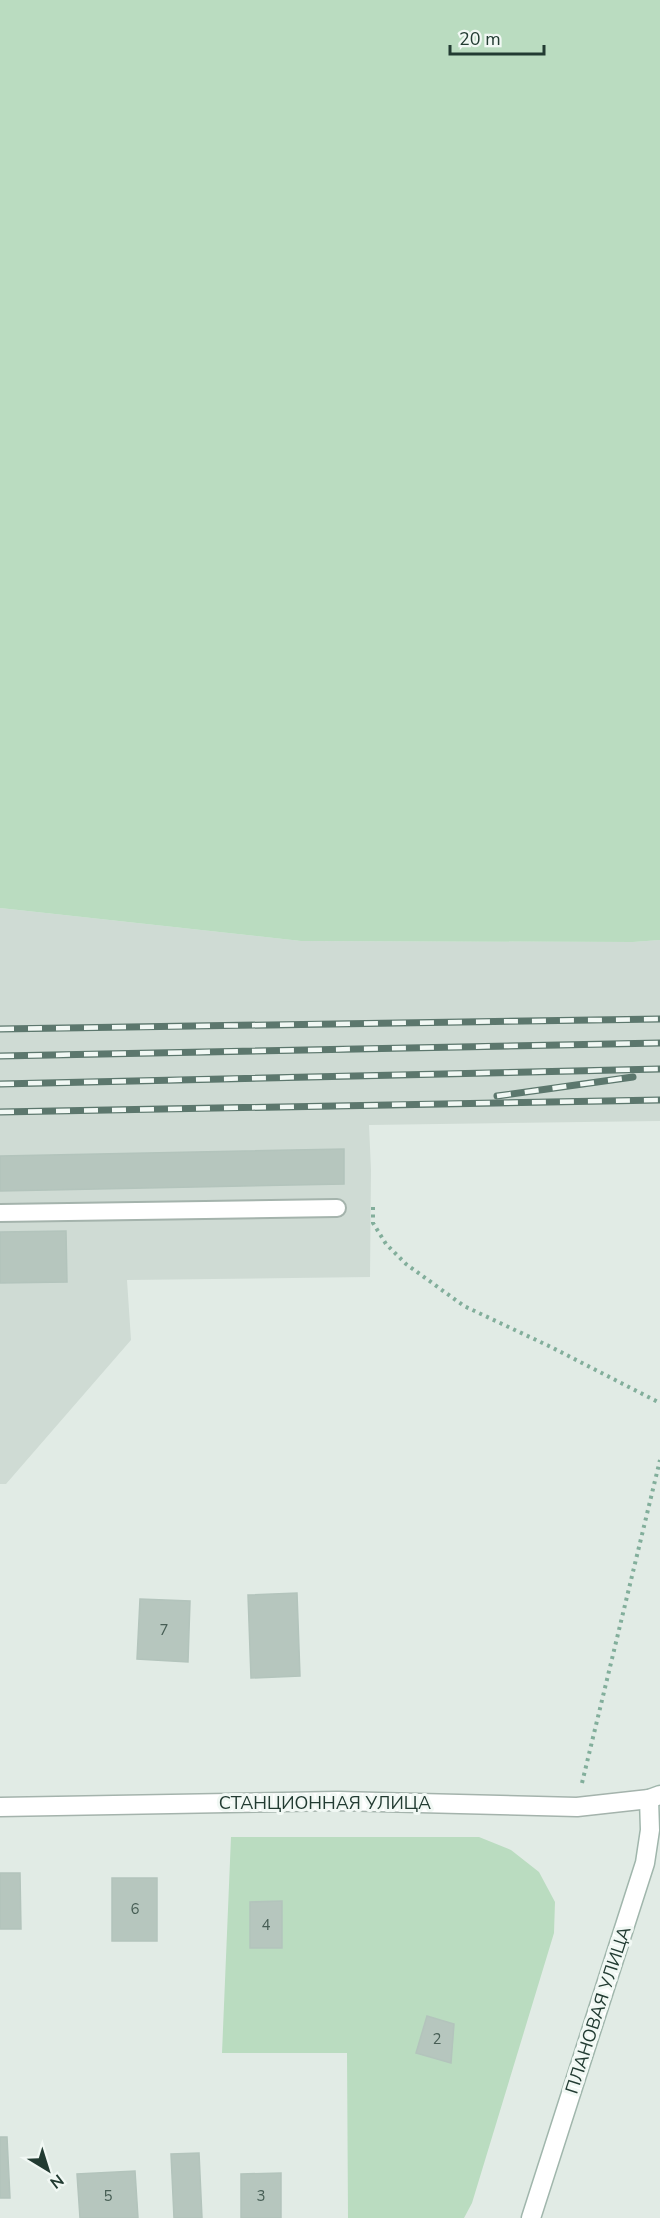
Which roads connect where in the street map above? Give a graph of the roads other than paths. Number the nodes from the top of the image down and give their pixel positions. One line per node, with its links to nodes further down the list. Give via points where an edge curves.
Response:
1 (337, 1208): 2 (lane)
2 (0, 1213)
3 (655, 1797): 4 (street, СТАНЦИОННАЯ УЛИЦА, via 577,1807 338,1801); 5 (street, ПЛАНОВАЯ УЛИЦА, via 645,1863)
4 (0, 1807)
5 (531, 2218)

